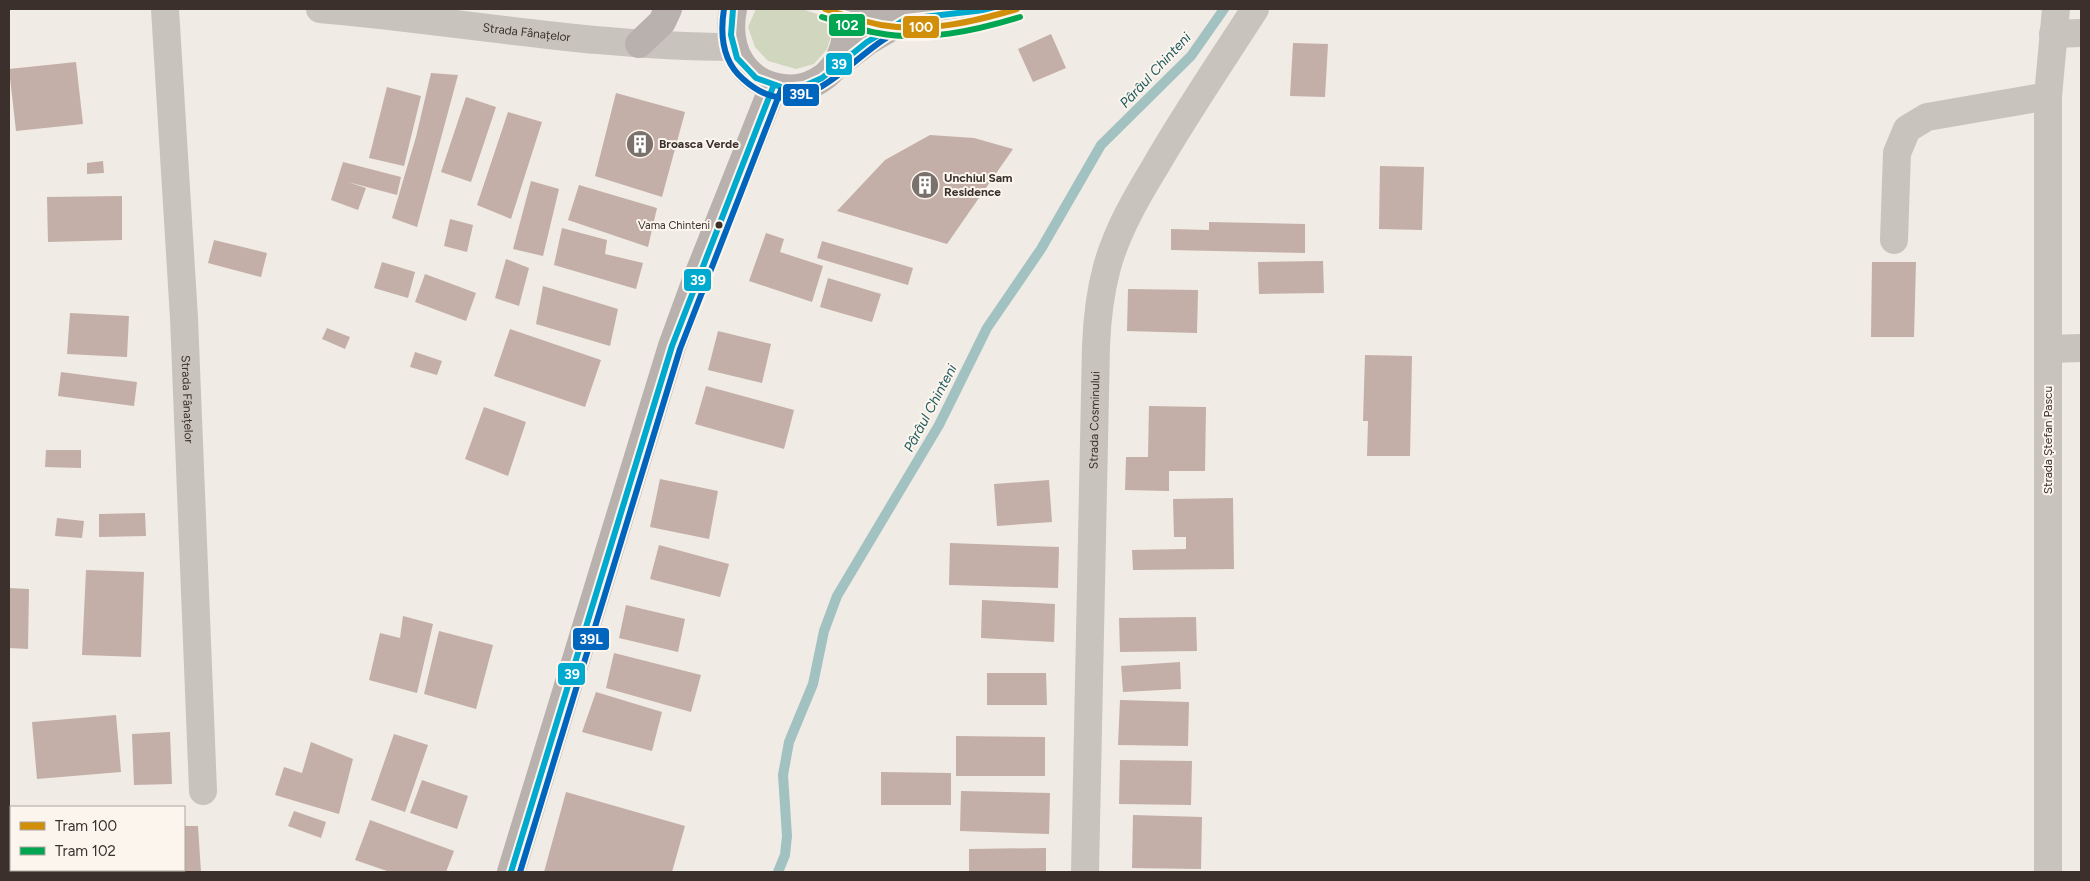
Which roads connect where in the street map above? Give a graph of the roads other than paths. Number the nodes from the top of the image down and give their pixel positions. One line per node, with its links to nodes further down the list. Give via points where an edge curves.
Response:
1 (165, 9): 20 (street, Strada Fânațelor, via 184,318)
2 (320, 9): 8 (street, Strada Fânațelor)
3 (668, 9): 13 (main road, via 662,22)
4 (841, 9): 14 (main road, via 847,28 842,53)
5 (859, 9): 9 (main road, via 888,17)
6 (993, 9): 9 (main road, via 934,18)
7 (1255, 9): 22 (street, Strada Cosminului, via 1176,130 1139,194 1119,234 1101,295 1096,346)
8 (405, 14): 13 (street, Strada Fânațelor)
9 (907, 18): 14 (main road, via 868,41)
10 (727, 22): 13 (street, Strada Fânațelor); 15 (main road, via 746,71)
11 (2054, 22): 12 (street); 16 (street, Strada Ștefan Pascu)
12 (2081, 33)
13 (639, 44)
14 (834, 67): 15 (main road, via 808,85)
15 (773, 87): 21 (main road, via 672,346)
16 (2048, 96): 17 (street, via 1927,117 1906,129 1898,154); 19 (street, Strada Ștefan Pascu)
17 (1894, 240)
18 (2081, 348): 19 (street)
19 (2048, 349): 23 (street, Strada Ștefan Pascu)
20 (203, 791)
21 (511, 872)
22 (1085, 872)
23 (2048, 872)

